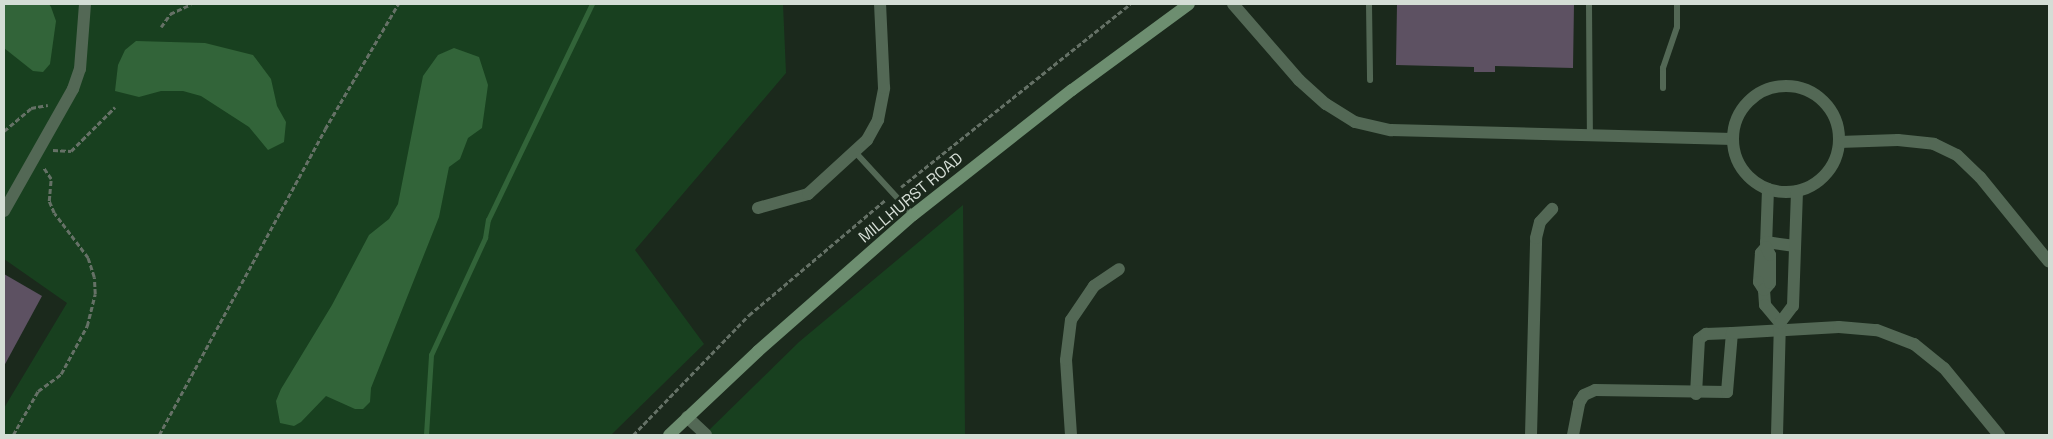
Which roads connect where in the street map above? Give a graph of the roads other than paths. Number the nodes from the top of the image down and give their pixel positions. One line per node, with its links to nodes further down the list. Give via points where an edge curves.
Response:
1 (85, 4): 18 (street, via 80,69 68,102)
2 (880, 4): 13 (street, via 884,88 878,120)
3 (1189, 4): 19 (street, MILLHURST ROAD, via 1065,95)
4 (1233, 4): 10 (street, via 1299,80 1326,104 1355,122 1391,130)
5 (1369, 4): 8 (lane)
6 (1589, 4): 10 (lane)
7 (1677, 4): 9 (lane, via 1676,27 1663,68)
8 (1370, 80)
9 (1663, 88)
10 (1590, 135): 11 (street)
11 (1733, 139): 12 (street, via 1737,119 1746,104 1759,93 1775,87 1792,86 1808,90 1834,114); 14 (street, via 1741,168)
12 (1840, 142): 15 (street, via 1832,167 1820,181); 22 (street, via 1898,140 1934,144 1957,155 1980,177)
13 (856, 153): 16 (street, via 808,194); 19 (lane)
14 (1768, 190): 15 (street); 20 (street)
15 (1797, 191): 21 (street)
16 (758, 208)
17 (1552, 209): 31 (street, via 1540,222 1536,238)
18 (4, 211)
19 (914, 215): 27 (street, MILLHURST ROAD)
20 (1766, 245): 21 (street); 24 (street, via 1761,253 1759,282 1764,290 1765,305)
21 (1795, 246): 24 (street, via 1793,306)
22 (2049, 262)
23 (1119, 269): 30 (street, via 1094,286 1071,320 1066,360)
24 (1780, 327): 25 (street); 33 (street); 34 (street, via 1877,330 1914,344 1944,368)
25 (1732, 333): 26 (street, via 1706,334 1699,339); 26 (street, via 1730,388 1723,394)
26 (1696, 394): 32 (street, via 1594,390 1584,395 1579,403)
27 (688, 417): 28 (street, MILLHURST ROAD); 29 (street)
28 (669, 435)
29 (706, 435)
30 (1071, 435)
31 (1531, 435)
32 (1574, 435)
33 (1777, 435)
34 (1998, 435)

